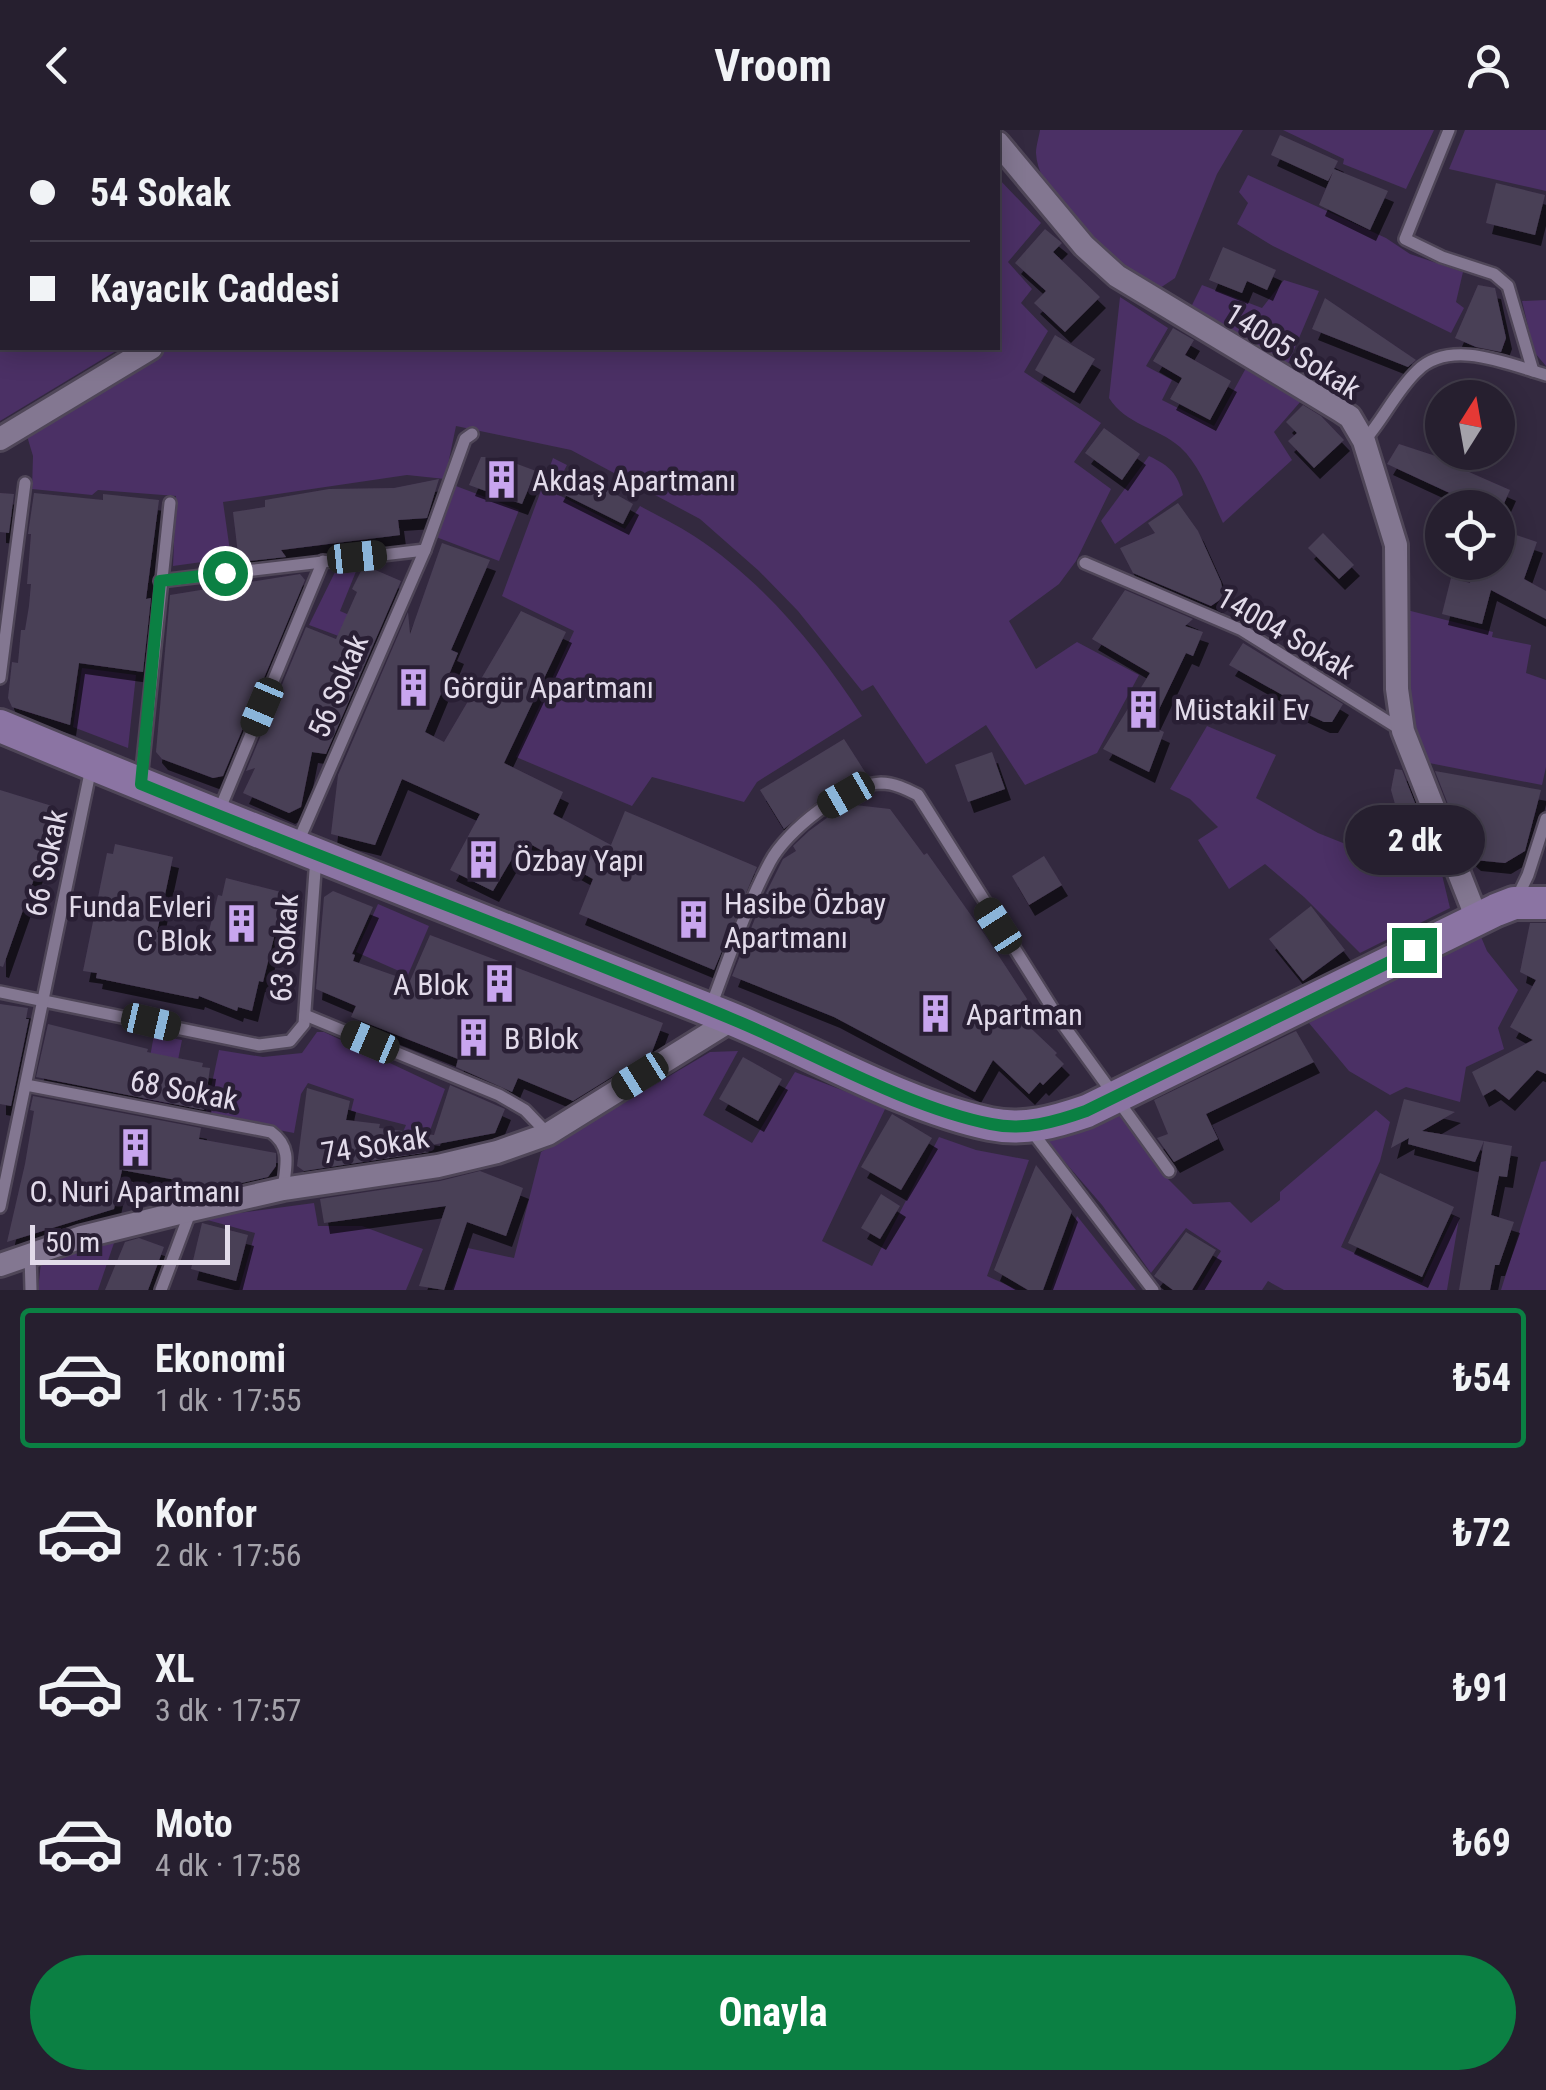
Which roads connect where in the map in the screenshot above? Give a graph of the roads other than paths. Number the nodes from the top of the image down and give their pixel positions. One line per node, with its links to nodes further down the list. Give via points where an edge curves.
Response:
1 (1449, 130): 4 (lane, via 1406,239 1494,274 1508,286)
2 (1000, 143): 7 (street, 14005 Sokak, via 1116,276 1341,410)
3 (148, 350): 6 (street)
4 (1539, 373): 7 (lane, via 1460,353 1427,363)
5 (472, 434): 10 (lane, 56 Sokak)
6 (0, 438)
7 (1364, 441): 16 (street, 14005 Sokak, via 1396,545)
8 (24, 483): 14 (lane)
9 (170, 503): 13 (lane)
10 (424, 550): 11 (lane); 21 (lane, 56 Sokak)
11 (323, 561): 13 (lane); 19 (lane)
12 (1085, 563): 16 (lane, 14004 Sokak, via 1242,630)
13 (160, 581): 18 (lane)
14 (0, 678)
15 (0, 726): 17 (main road)
16 (1403, 731): 23 (street, 14005 Sokak)
17 (92, 764): 18 (main road); 25 (lane, 66 Sokak)
18 (141, 784): 19 (main road)
19 (217, 816): 21 (main road)
20 (1546, 820): 22 (lane, via 1528,875)
21 (306, 853): 26 (main road); 27 (lane, 63 Sokak)
22 (1530, 903): 23 (main road)
23 (1477, 920): 29 (main road)
24 (0, 992): 25 (lane, 63 Sokak)
25 (43, 998): 27 (lane, 63 Sokak, via 259,1045 290,1041); 28 (lane, 66 Sokak)
26 (721, 1014): 29 (lane, via 771,860 826,806 868,786 894,785 918,795 1059,1019); 30 (main road, via 940,1110 989,1124); 31 (street, 74 Sokak)
27 (304, 1015): 31 (lane, via 500,1095)
28 (26, 1085): 33 (lane, 68 Sokak, via 271,1132 286,1152); 34 (lane, 66 Sokak)
29 (1117, 1096): 30 (main road); 32 (lane)
30 (1028, 1126): 40 (lane)
31 (548, 1134): 33 (street, 74 Sokak, via 438,1166)
32 (1169, 1172)
33 (283, 1189): 35 (street, 74 Sokak)
34 (0, 1206)
35 (191, 1210): 36 (street, 74 Sokak); 39 (lane)
36 (30, 1254): 37 (street, 74 Sokak); 38 (lane)
37 (0, 1266)
38 (31, 1290)
39 (161, 1290)
40 (1154, 1290)

